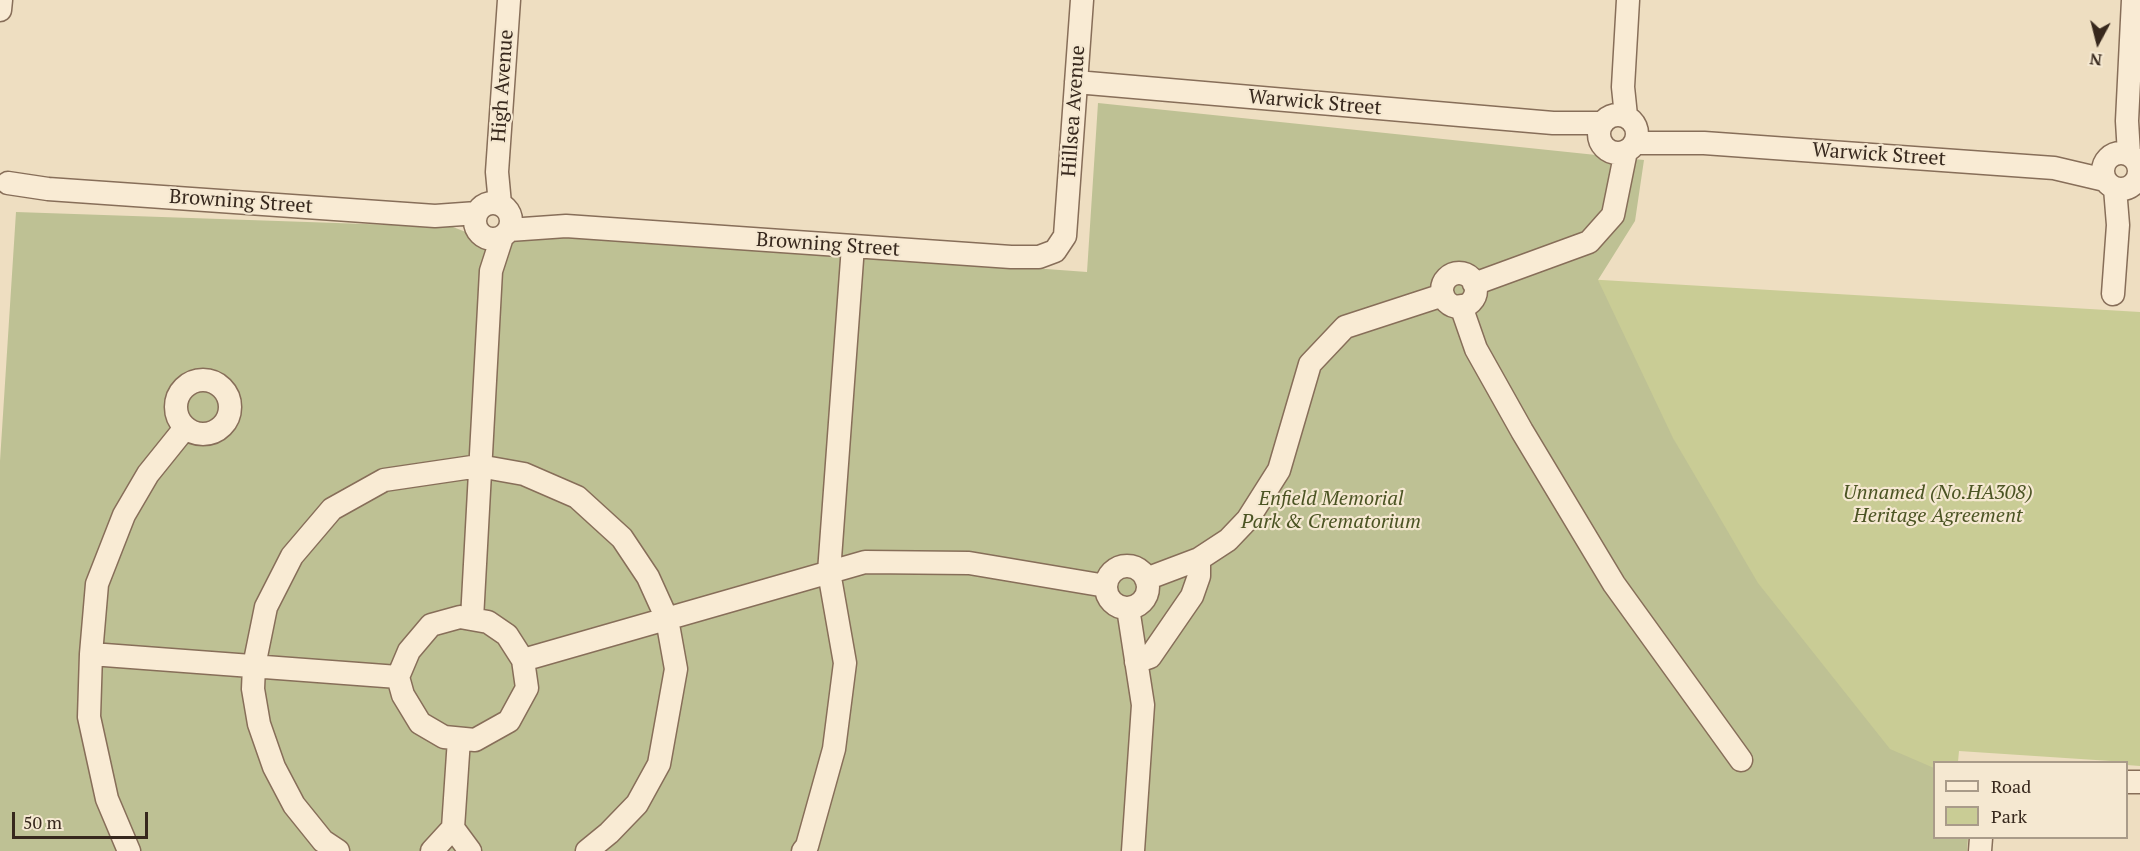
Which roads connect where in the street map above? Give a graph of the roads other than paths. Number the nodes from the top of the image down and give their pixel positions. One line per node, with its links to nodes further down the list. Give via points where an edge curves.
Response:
1 (1, 0): 6 (street)
2 (509, 0): 11 (street, High Avenue)
3 (1082, 0): 7 (street, Hillsea Avenue)
4 (1628, 0): 8 (street)
5 (2133, 0): 9 (street)
6 (0, 10)
7 (1076, 82): 8 (street, Warwick Street, via 1553,123); 12 (street, Hillsea Avenue)
8 (1619, 134): 9 (street, Warwick Street); 15 (street, via 1613,215 1589,242 1474,284 1473,298)
9 (2125, 171): 14 (street)
10 (3, 187): 11 (street, Browning Street)
11 (493, 221): 13 (street, Browning Street); 17 (street, High Avenue)
12 (1067, 221): 13 (street, Browning Street, via 1065,236 1055,251 1039,257)
13 (853, 246): 19 (street)
14 (2113, 294)
15 (1452, 301): 18 (street, via 1345,327 1310,364 1279,470 1267,490 1228,540); 31 (street, via 1614,584)
16 (185, 428): 25 (street, via 148,474 124,515 97,584)
17 (479, 466): 23 (street, High Avenue); 24 (street, via 524,474 578,497 622,538 648,577); 28 (street, via 384,480 332,509 292,556 266,607)
18 (1198, 559): 20 (street); 27 (street, via 1199,576 1192,596 1150,657)
19 (829, 572): 21 (street, via 865,562 969,563); 24 (street); 38 (street, via 845,663 834,749)
20 (1146, 579): 21 (street, via 1137,569 1123,567 1112,574); 22 (street, via 1145,598)
21 (1106, 586): 22 (street, via 1111,600)
22 (1128, 608): 27 (street)
23 (472, 619): 26 (street, via 488,622 507,635); 29 (street, via 460,617 431,625 409,651)
24 (667, 619): 26 (street); 37 (street, via 676,669 659,764 637,804)
25 (91, 654): 28 (street); 33 (street, via 89,717 107,799)
26 (523, 660): 30 (street, via 527,688 509,722 475,740)
27 (1136, 662): 39 (street, via 1143,705)
28 (254, 666): 29 (street); 34 (street, via 253,688 260,724 274,767 294,805 323,841)
29 (398, 677): 30 (street, via 403,695 420,723 444,737)
30 (459, 739): 32 (street)
31 (1741, 760)
32 (453, 828): 35 (street); 36 (street)
33 (129, 851)
34 (338, 851)
35 (432, 851)
36 (470, 851)
37 (587, 851)
38 (803, 851)
39 (1133, 851)

